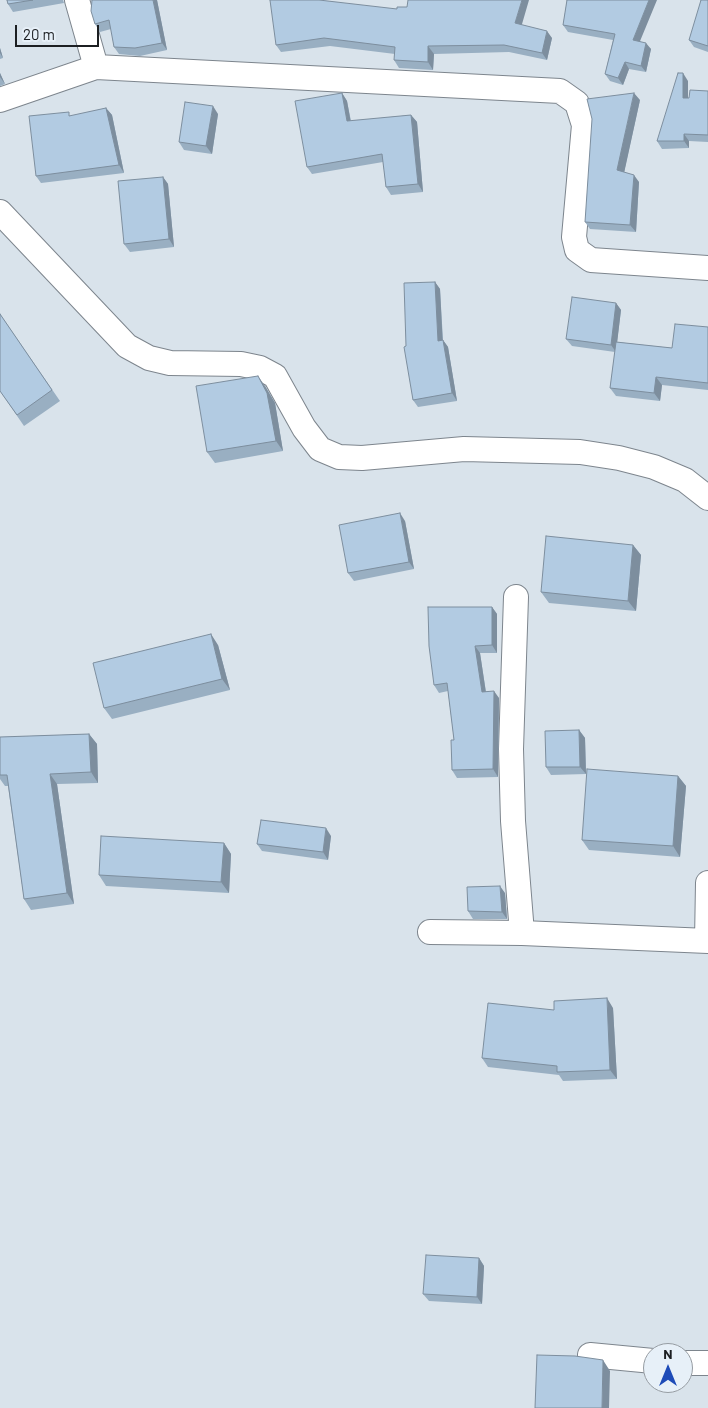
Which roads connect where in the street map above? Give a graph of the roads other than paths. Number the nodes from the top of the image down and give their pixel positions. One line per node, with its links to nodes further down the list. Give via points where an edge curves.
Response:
1 (77, 0): 2 (street)
2 (96, 67): 3 (street); 5 (street, via 560,90 577,103 584,125 574,237 577,250 591,260)
3 (0, 100)
4 (0, 212): 6 (street, via 127,346 149,358 170,363 241,364 260,368 274,376 320,449 339,458 464,449 580,452 654,467 685,480)
5 (708, 268)
6 (708, 498)
7 (516, 597): 10 (street, via 511,748)
8 (708, 883): 11 (street)
9 (430, 932): 10 (street)
10 (522, 933): 11 (street)
11 (707, 941)
12 (590, 1355): 13 (street)
13 (643, 1360)
14 (693, 1363): 15 (street)
15 (708, 1363)

